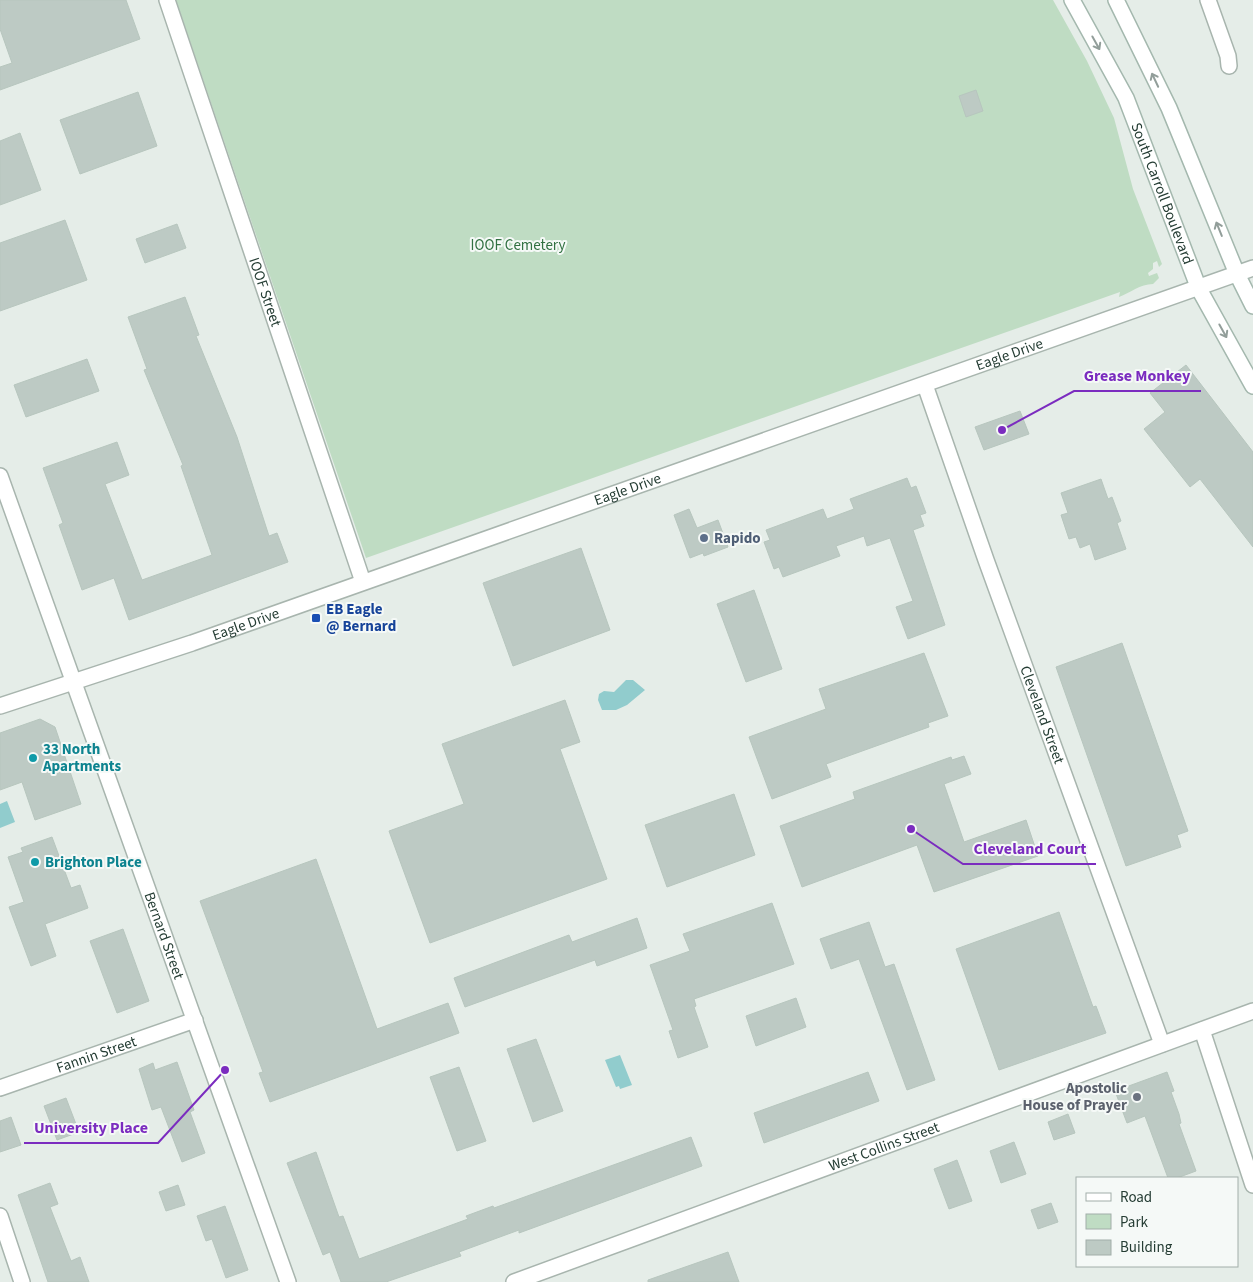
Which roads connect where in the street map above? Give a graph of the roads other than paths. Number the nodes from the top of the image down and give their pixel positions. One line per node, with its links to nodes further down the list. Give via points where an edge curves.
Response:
1 (166, 0): 13 (street, IOOF Street)
2 (1072, 0): 8 (street, South Carroll Boulevard, one-way to 8, via 1126,98)
3 (1116, 0): 7 (street, one-way to 3, via 1169,108)
4 (1208, 0): 5 (street, via 1228,56)
5 (1228, 66)
6 (1253, 268): 7 (street, Eagle Drive)
7 (1237, 274): 8 (street, Eagle Drive); 9 (street)
8 (1199, 288): 10 (street, Eagle Drive); 11 (street, South Carroll Boulevard, one-way to 11)
9 (1253, 306)
10 (925, 385): 13 (street, Eagle Drive); 19 (street, Cleveland Street)
11 (1253, 386)
12 (0, 476): 14 (street, Bernard Street)
13 (363, 582): 14 (street, Eagle Drive)
14 (74, 682): 15 (street, Eagle Drive); 17 (street, Bernard Street)
15 (0, 706)
16 (1253, 1011): 18 (street, West Collins Street)
17 (195, 1020): 20 (street, Fannin Street); 24 (street, Bernard Street)
18 (1202, 1030): 19 (street, West Collins Street); 21 (street)
19 (1162, 1044): 25 (street, West Collins Street)
20 (0, 1088)
21 (1253, 1185)
22 (0, 1216): 23 (street)
23 (22, 1282)
24 (288, 1282)
25 (514, 1282)

